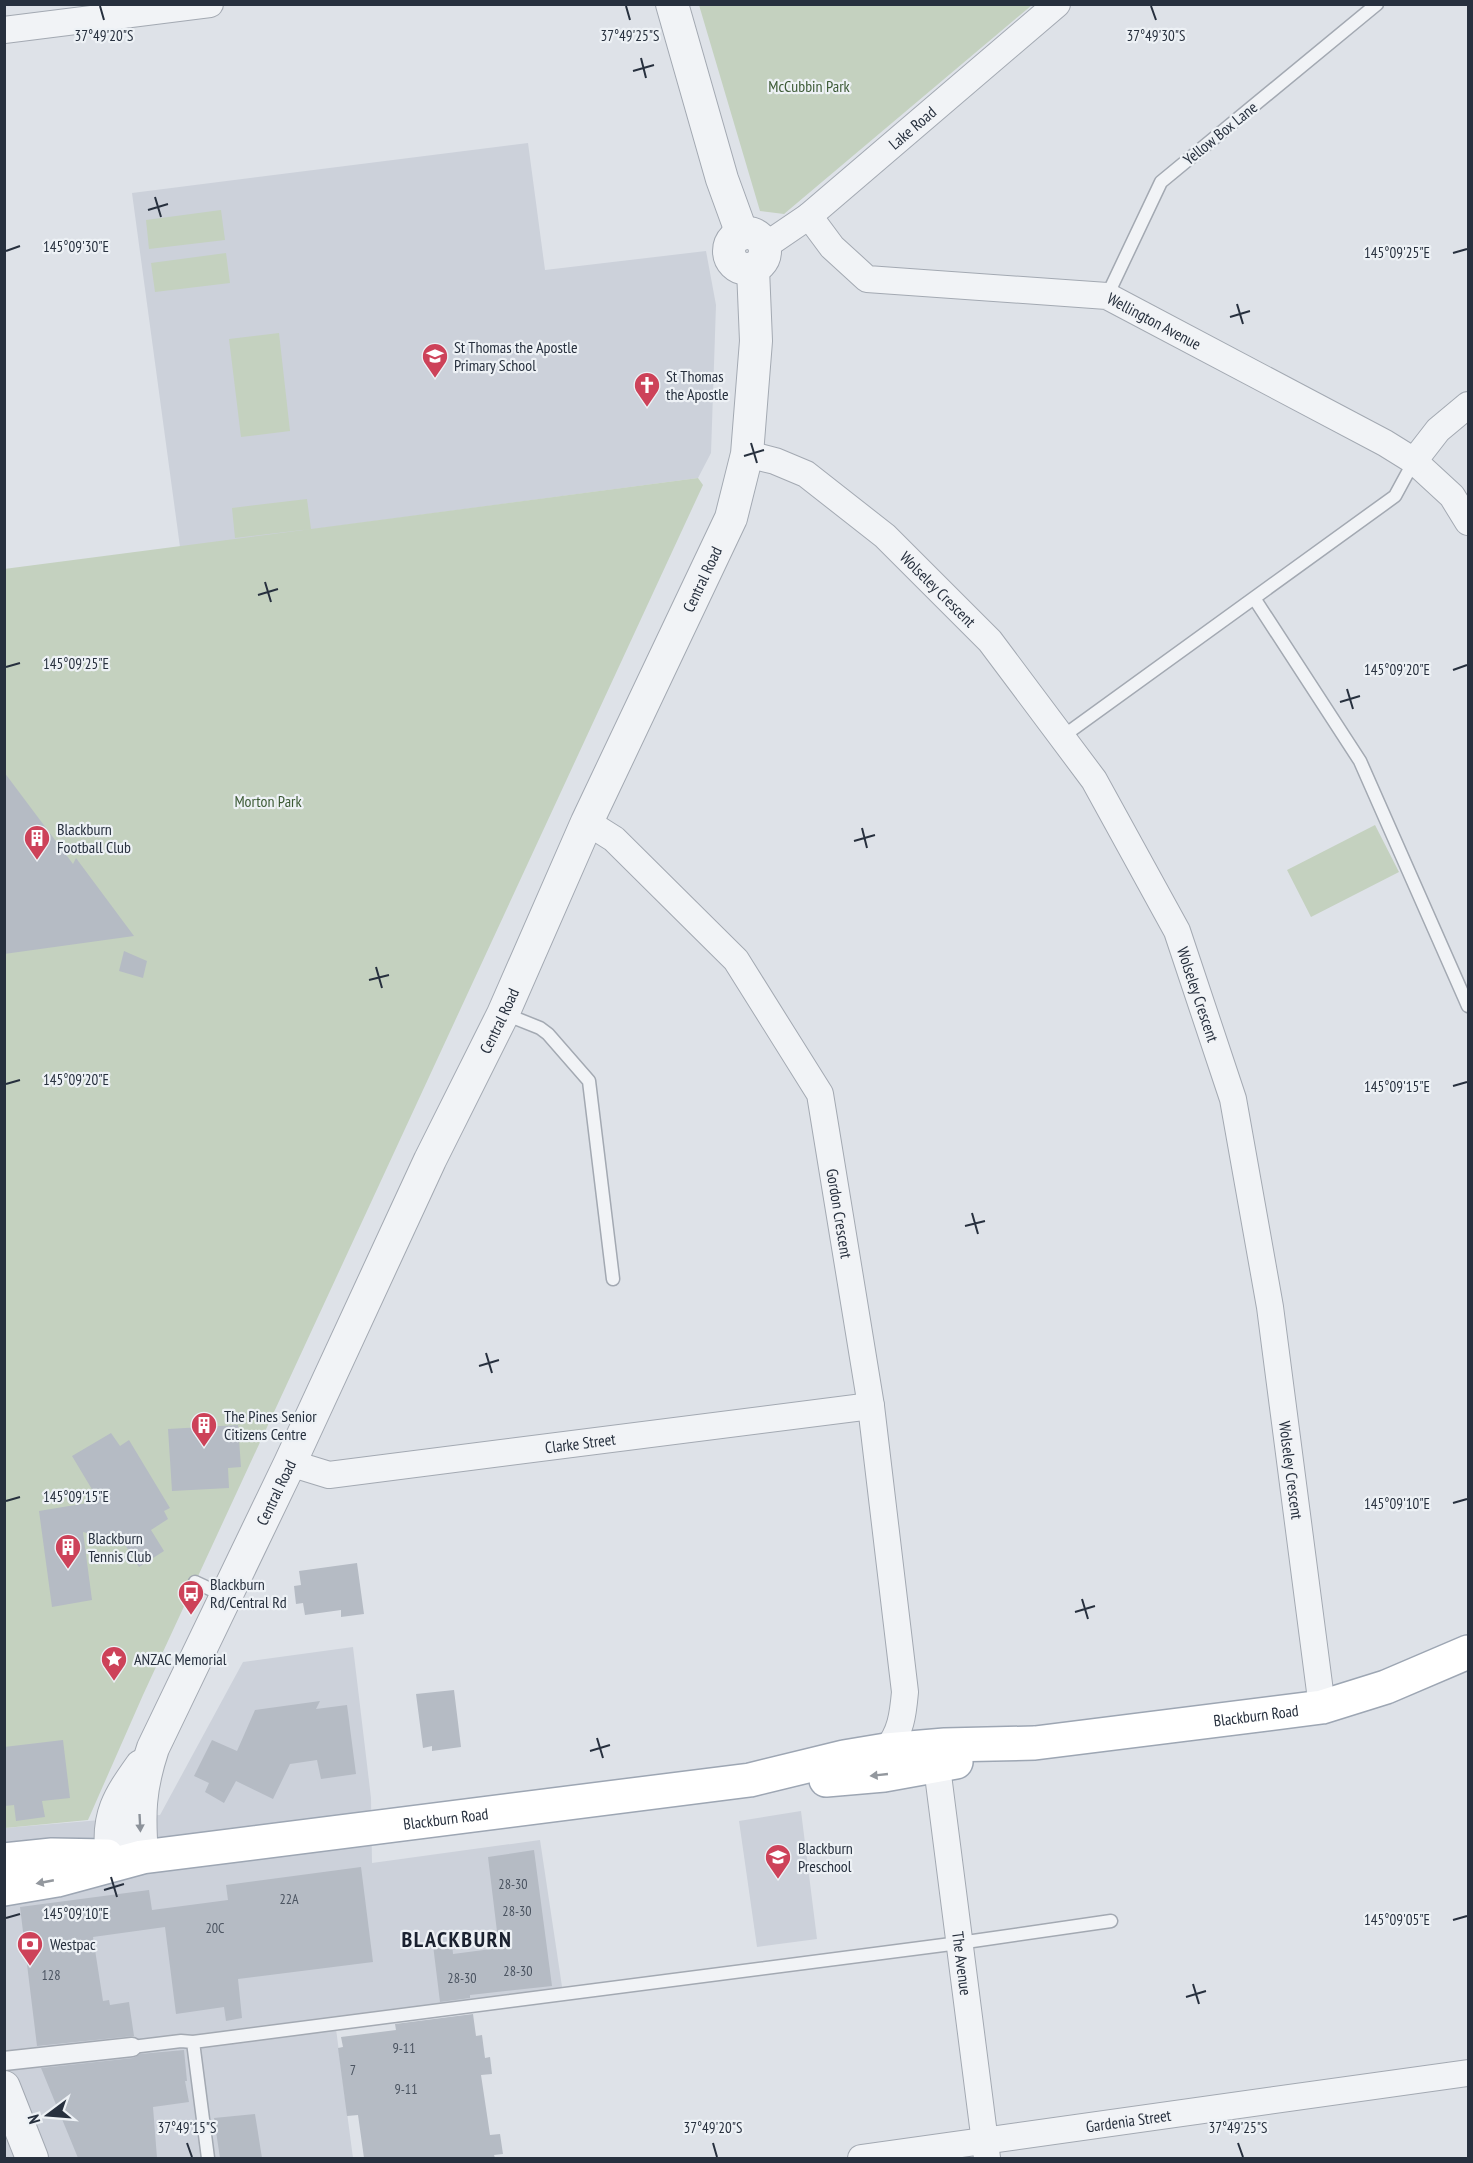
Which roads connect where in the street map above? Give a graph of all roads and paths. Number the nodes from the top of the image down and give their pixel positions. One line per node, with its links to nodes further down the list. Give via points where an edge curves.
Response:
1 (210, 4): 5 (street)
2 (672, 4): 7 (street, Central Road, via 722,179)
3 (1057, 4): 6 (street, Lake Road)
4 (1377, 4): 8 (lane, Yellow Box Lane, via 1161,182)
5 (4, 30)
6 (809, 216): 7 (street, Lake Road); 8 (street, Wellington Avenue, via 832,247 867,279)
7 (754, 250): 10 (street, Central Road, via 756,341)
8 (1107, 296): 11 (street, Wellington Avenue)
9 (1468, 405): 11 (street, via 1438,430)
10 (747, 454): 14 (street, Wolseley Crescent, via 806,474 885,536 990,641); 15 (street, Central Road, via 731,518)
11 (1414, 461): 12 (street, Wellington Avenue, via 1452,496); 13 (lane, via 1395,496)
12 (1468, 522)
13 (1254, 598): 14 (lane); 16 (lane, via 1360,761)
14 (1062, 737): 25 (street, Wolseley Crescent, via 1094,780 1177,931 1233,1099 1270,1307)
15 (587, 822): 17 (street, Central Road); 19 (street, Gordon Crescent, via 614,839 736,960 820,1095)
16 (1468, 1006)
17 (503, 1014): 18 (lane, via 540,1028 589,1081); 20 (street, Central Road, via 430,1160)
18 (613, 1279)
19 (871, 1406): 20 (street, Clarke Street, via 329,1474); 24 (street, Gordon Crescent)
20 (290, 1463): 22 (street, Central Road)
21 (195, 1582): 22 (lane)
22 (226, 1597): 29 (street, Central Road, via 153,1748)
23 (1468, 1652): 25 (main road, Blackburn Road, via 1386,1688)
24 (905, 1692): 26 (street, Gordon Crescent, via 897,1736); 27 (street, Gordon Crescent)
25 (1322, 1707): 27 (main road, Blackburn Road, via 1035,1743)
26 (886, 1750): 27 (main road, Blackburn Road); 28 (main road, Blackburn Road)
27 (933, 1751): 28 (main road, Blackburn Road, one-way to 28, via 836,1779); 33 (street, The Avenue)
28 (750, 1780): 29 (main road, Blackburn Road)
29 (125, 1859): 30 (main road, Blackburn Road, via 52,1855); 31 (main road, Blackburn Road, one-way to 31, via 57,1880)
30 (4, 1860)
31 (4, 1888)
32 (1111, 1921): 33 (lane)
33 (959, 1943): 34 (lane); 39 (street, The Avenue)
34 (193, 2042): 35 (lane); 41 (lane)
35 (132, 2047): 36 (street)
36 (4, 2061)
37 (1468, 2073): 39 (street, Gardenia Street)
38 (4, 2087): 40 (street)
39 (986, 2150): 42 (street, Gardenia Street)
40 (32, 2158)
41 (208, 2158)
42 (861, 2158)

